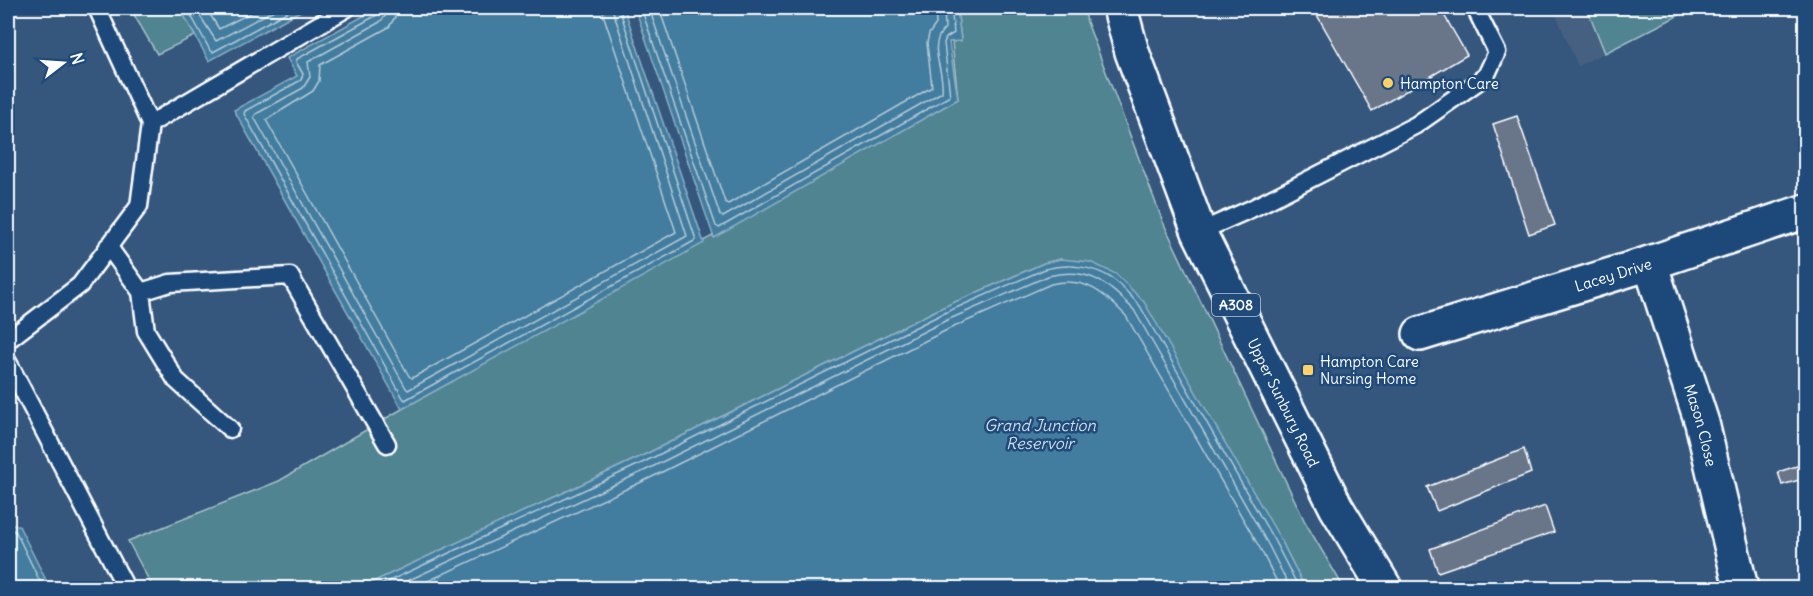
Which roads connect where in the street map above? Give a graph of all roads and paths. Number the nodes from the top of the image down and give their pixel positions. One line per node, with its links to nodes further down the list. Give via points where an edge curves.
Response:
1 (97, 8): 5 (lane)
2 (347, 8): 5 (lane)
3 (1120, 8): 7 (main road, Upper Sunbury Road / A308, via 1132,52)
4 (1475, 8): 7 (lane, via 1497,52 1486,76 1416,125)
5 (150, 124): 8 (lane, via 139,206)
6 (1806, 211): 9 (main road, Lacey Drive)
7 (1199, 232): 17 (main road, Upper Sunbury Road / A308, via 1336,507)
8 (108, 246): 10 (lane); 12 (lane, via 80,285)
9 (1650, 263): 11 (main road, Lacey Drive); 18 (main road, Mason Close, via 1702,423)
10 (141, 292): 14 (lane, via 146,331 176,380); 15 (lane, via 170,283 290,276)
11 (1420, 334)
12 (8, 340)
13 (8, 362): 16 (lane)
14 (230, 429)
15 (387, 444)
16 (126, 588)
17 (1385, 588)
18 (1741, 588)

